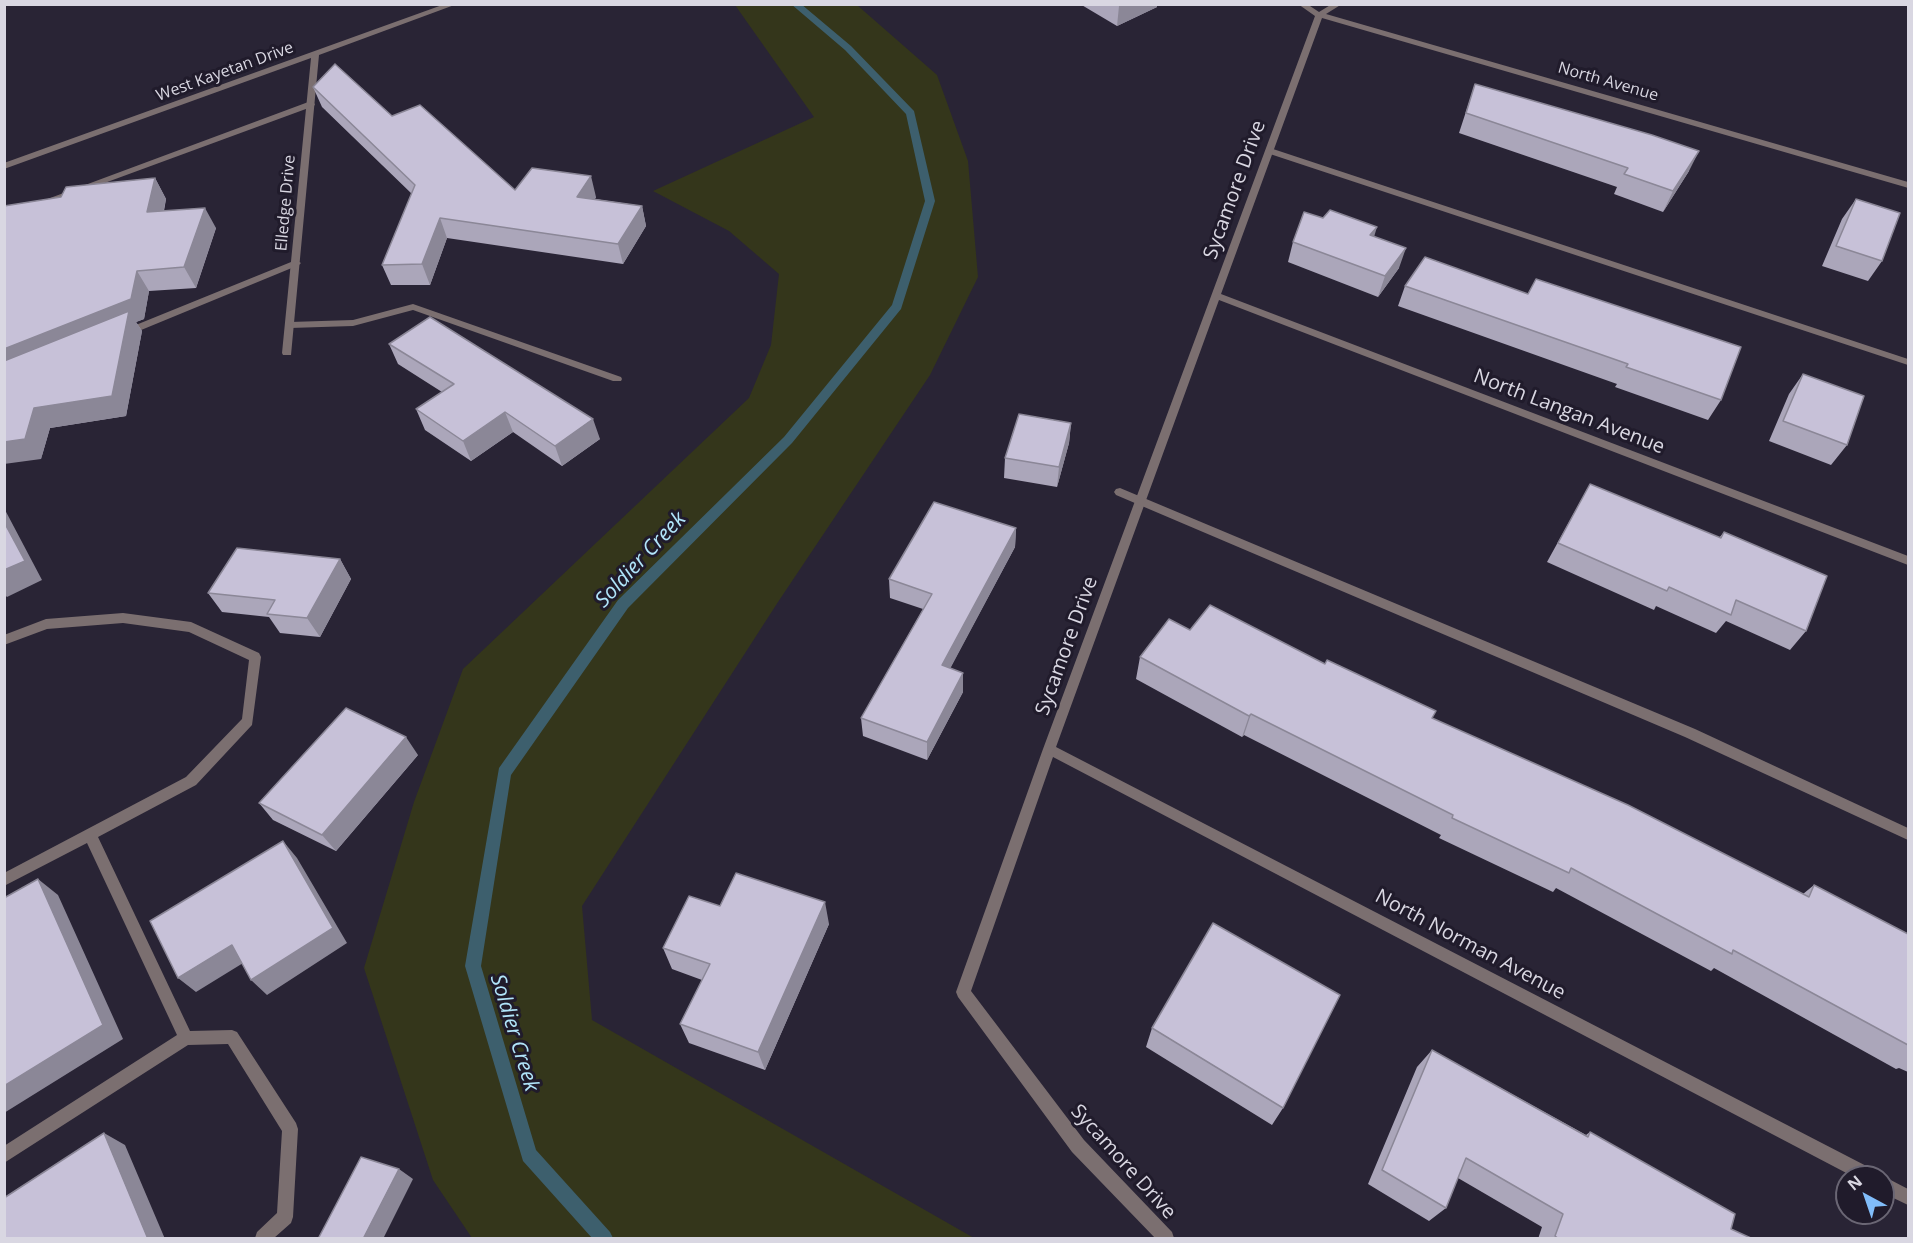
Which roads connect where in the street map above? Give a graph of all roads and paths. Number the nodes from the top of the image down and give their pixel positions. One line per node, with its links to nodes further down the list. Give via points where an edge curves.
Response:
1 (454, 4): 5 (street, West Kayetan Drive)
2 (1300, 4): 4 (street, North Avenue)
3 (1339, 4): 4 (street)
4 (1319, 15): 7 (street, Sycamore Drive); 9 (street, North Avenue)
5 (315, 56): 6 (street, Elledge Drive); 8 (street, West Kayetan Drive)
6 (311, 104): 10 (street); 11 (street, Elledge Drive)
7 (1270, 150): 12 (street, Sycamore Drive); 16 (street)
8 (4, 166)
9 (1908, 185)
10 (26, 208)
11 (296, 263): 13 (street, Elledge Drive); 14 (street)
12 (1218, 296): 19 (street, Sycamore Drive); 20 (street, North Langan Avenue)
13 (290, 325): 15 (street, Elledge Drive); 17 (street, via 353,323 413,307)
14 (112, 338)
15 (287, 353)
16 (1908, 362)
17 (617, 379)
18 (1120, 492): 19 (street)
19 (1142, 500): 22 (street, Sycamore Drive); 24 (street, via 1690,733)
20 (1908, 561)
21 (4, 640): 23 (street, via 46,624 123,618 191,627 255,657 248,721 191,781)
22 (1050, 749): 28 (street, North Norman Avenue); 30 (street, Sycamore Drive, via 963,993 1078,1146)
23 (90, 834): 25 (street); 26 (street)
24 (1908, 834)
25 (4, 880)
26 (186, 1038): 27 (street); 29 (street, via 232,1036 290,1129 285,1217)
27 (4, 1155)
28 (1847, 1165)
29 (263, 1239)
30 (1166, 1239)

